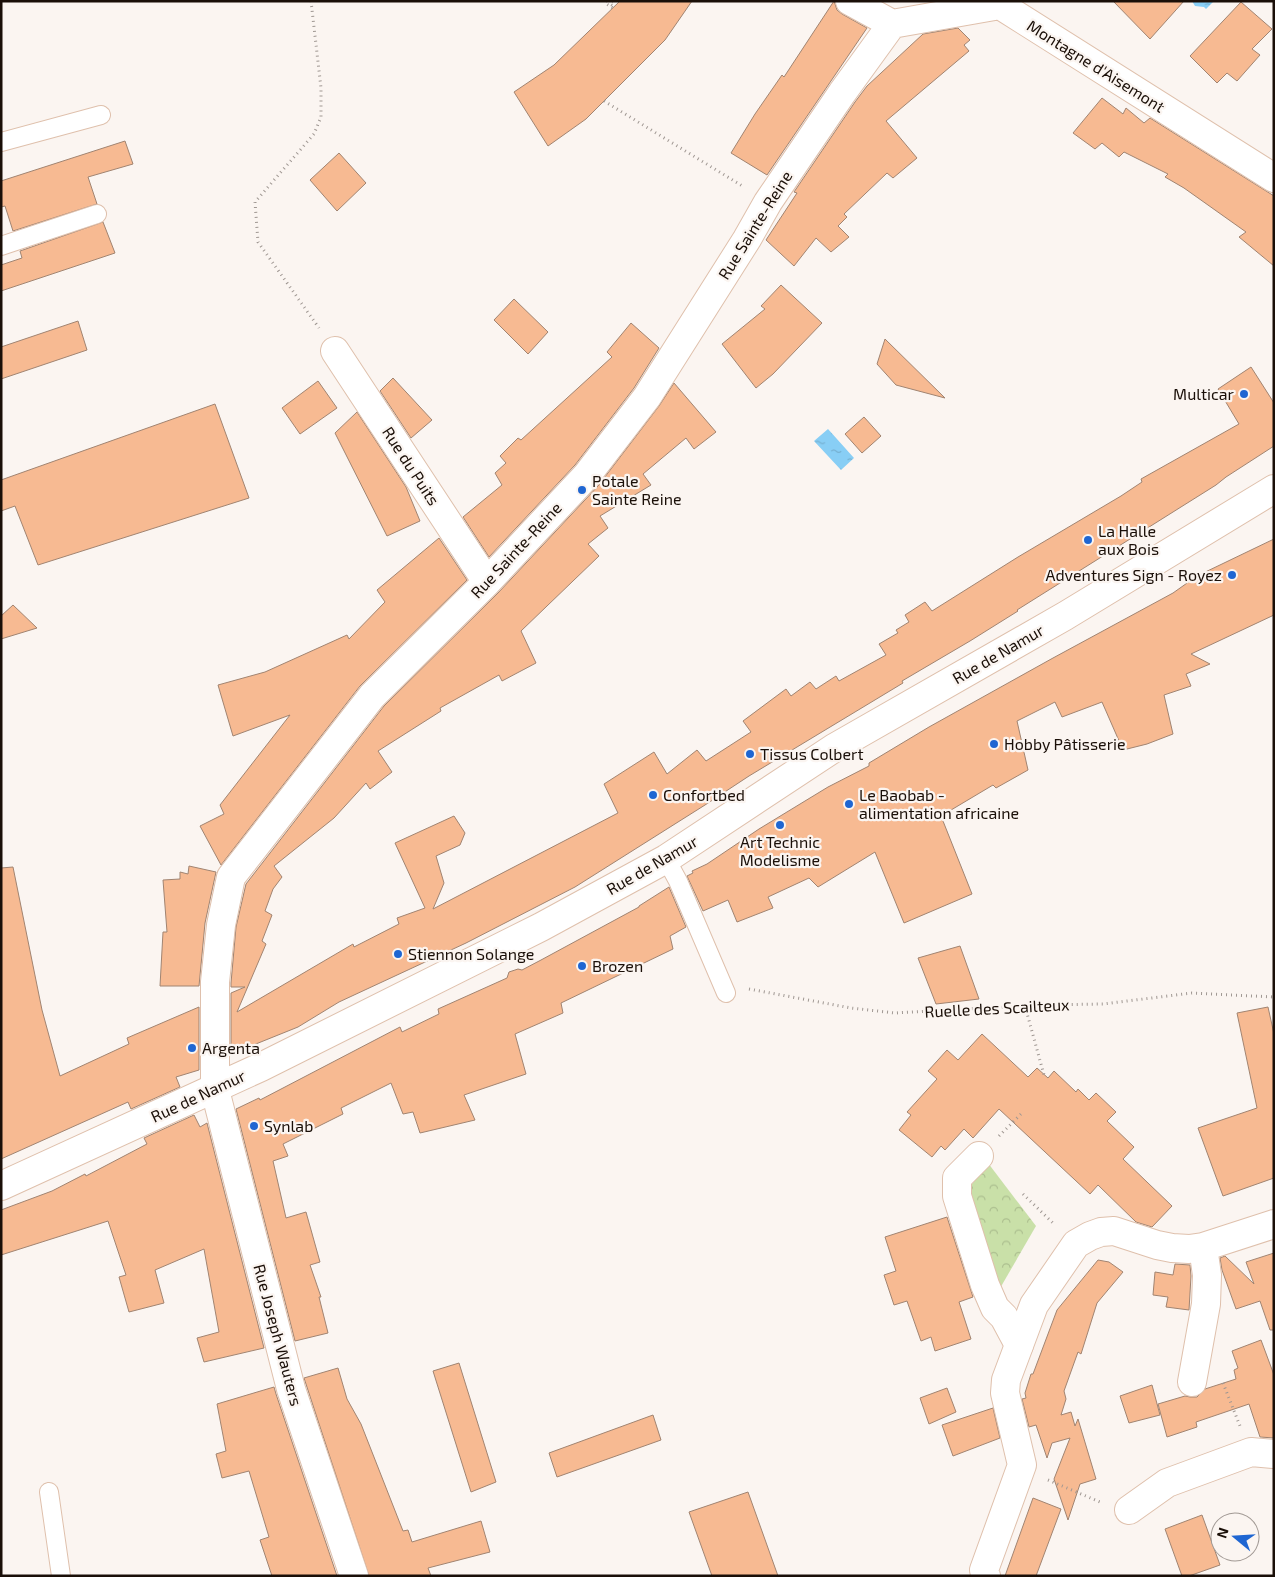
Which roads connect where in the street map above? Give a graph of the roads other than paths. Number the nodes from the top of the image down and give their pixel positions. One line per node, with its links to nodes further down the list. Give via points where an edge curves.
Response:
1 (850, 1): 3 (street)
2 (1000, 3): 3 (street, Montagne d'Aisemont); 6 (street, Montagne d'Aisemont)
3 (892, 24): 11 (street, Rue Sainte-Reine, via 768,202 647,397 587,475)
4 (101, 115): 5 (lane)
5 (1, 142)
6 (1274, 178)
7 (97, 214): 8 (lane)
8 (1, 246)
9 (336, 350): 11 (street, Rue du Puits)
10 (1274, 489): 12 (street, Rue de Namur, via 1065,616 834,748)
11 (487, 582): 14 (street, Rue Sainte-Reine, via 372,696 231,877 221,925 215,982)
12 (666, 859): 13 (lane); 14 (street, Rue de Namur, via 541,927)
13 (724, 989)
14 (215, 1090): 16 (street, Rue de Namur); 25 (street, Rue Joseph Wauters, via 291,1389)
15 (978, 1156): 19 (street, via 957,1178 957,1196 984,1285)
16 (1, 1186)
17 (1274, 1224): 18 (street)
18 (1203, 1247): 19 (street, via 1157,1246 1114,1231 1090,1236 1076,1244 1034,1305); 20 (street, via 1207,1275 1206,1304)
19 (1019, 1345): 26 (street, via 1006,1380 1005,1393 1022,1465 984,1570)
20 (1192, 1382)
21 (1262, 1453): 23 (street, via 1167,1483)
22 (49, 1492): 24 (lane)
23 (1129, 1510)
24 (61, 1576)
25 (354, 1576)
26 (986, 1576)

